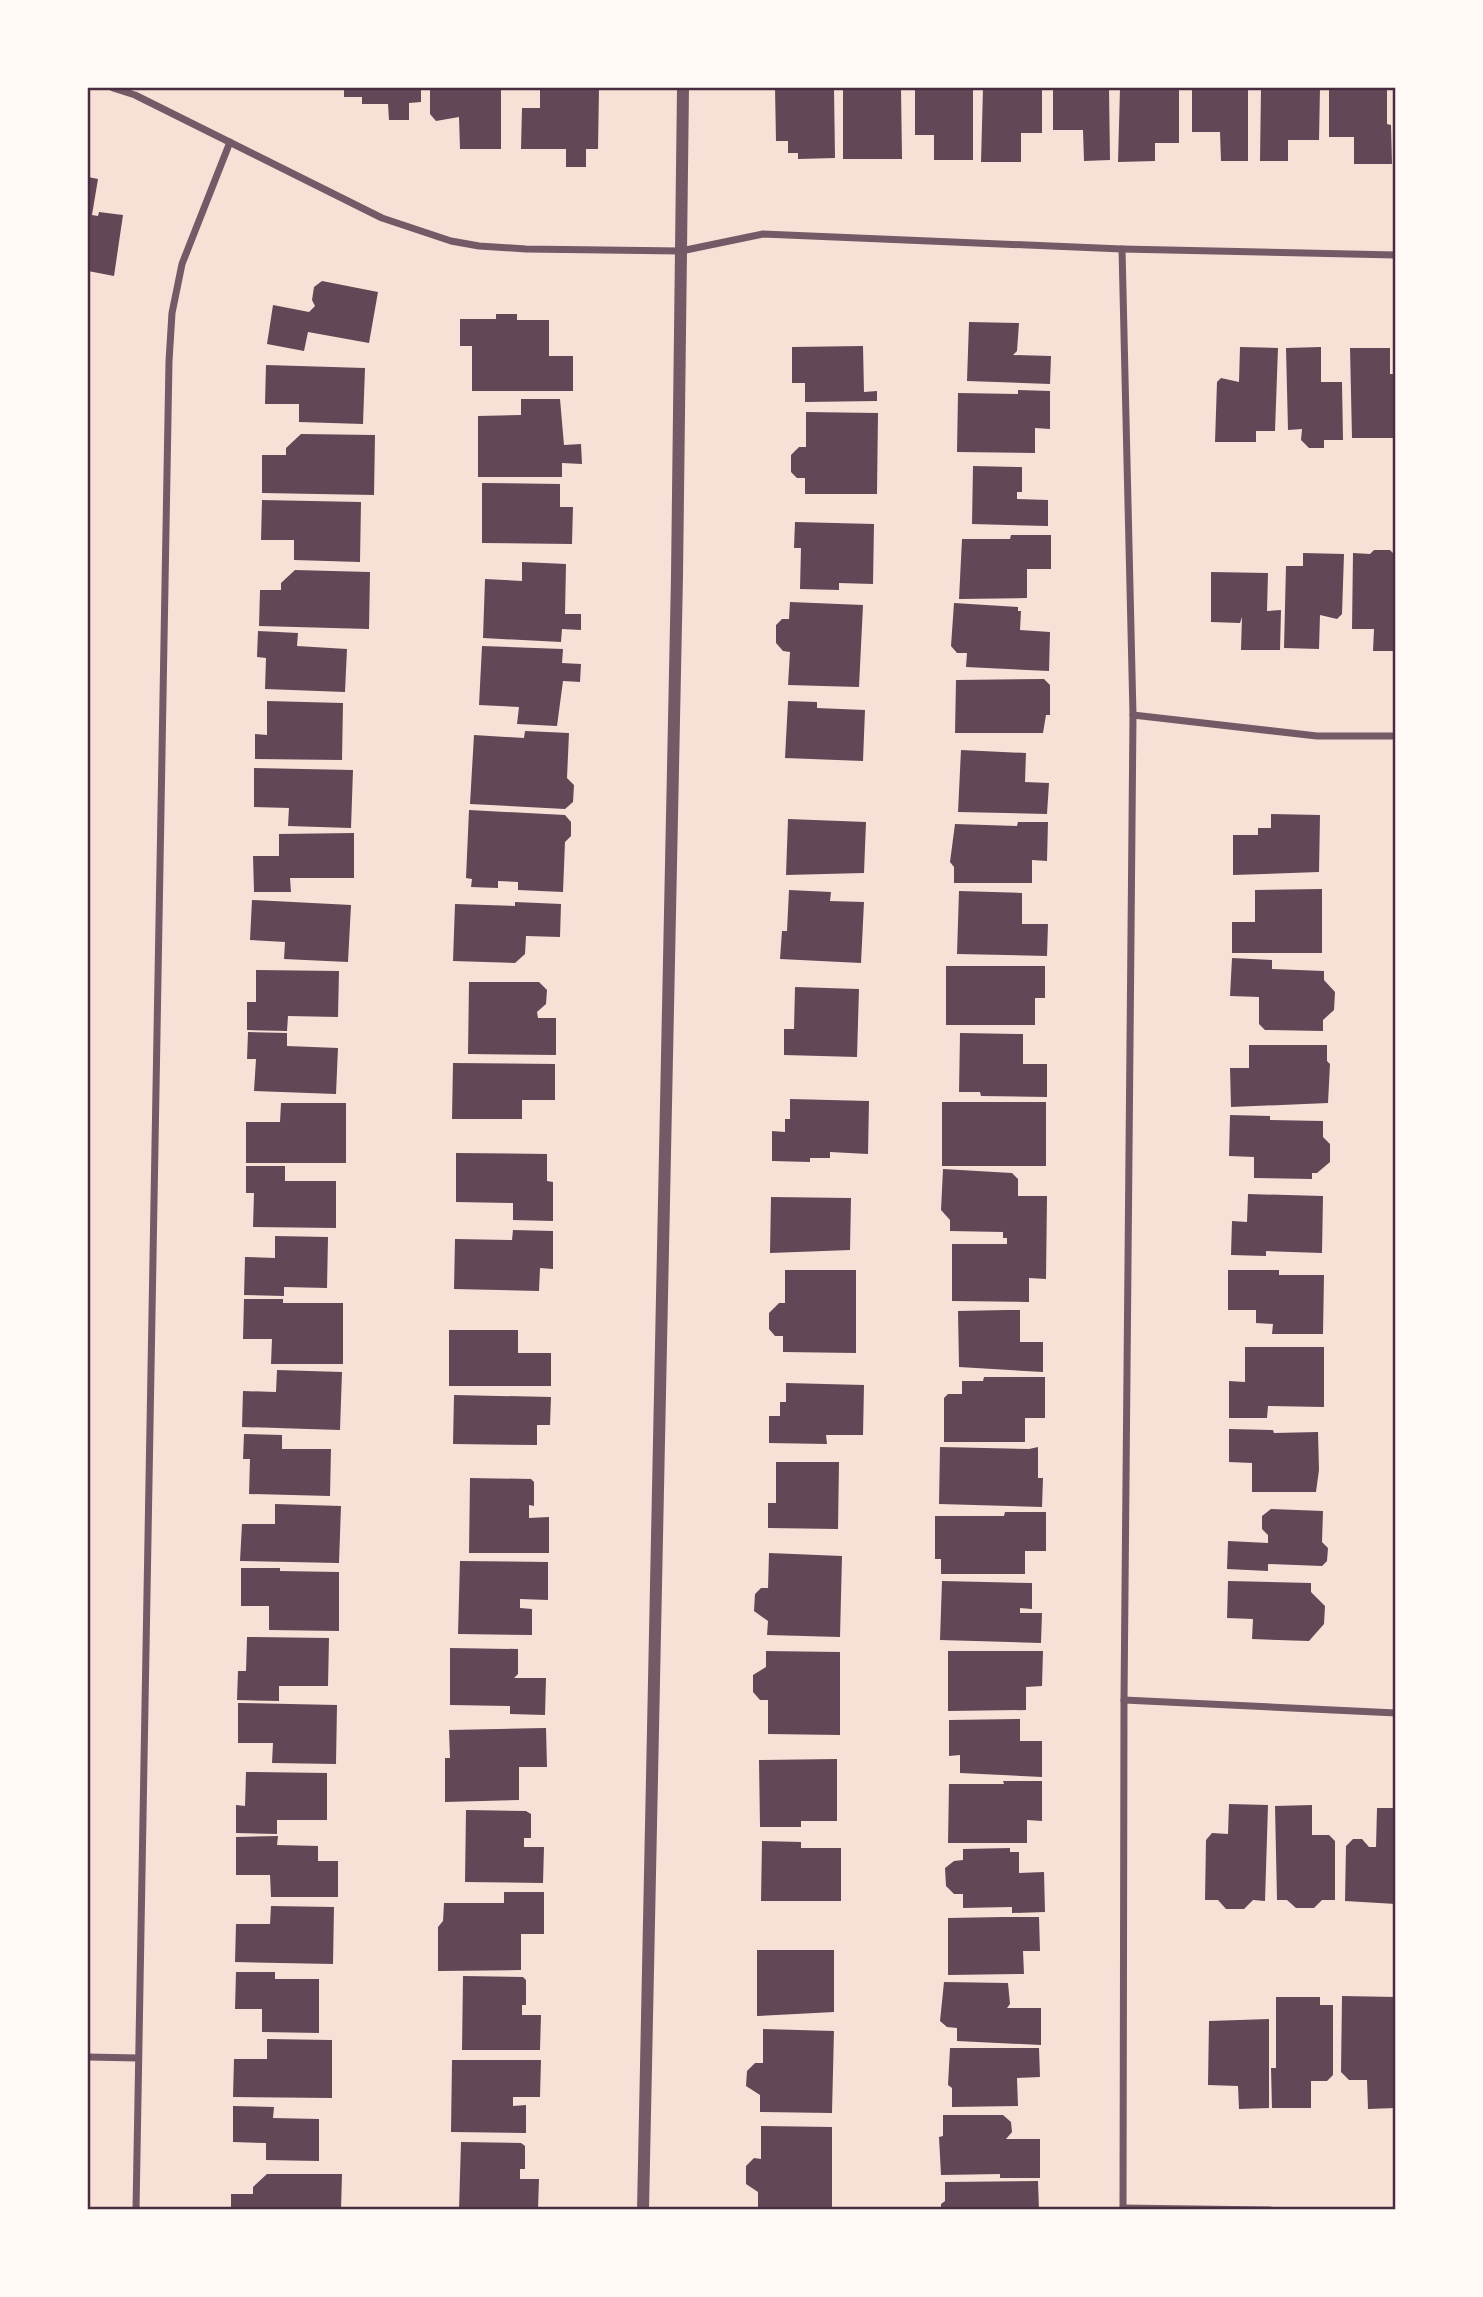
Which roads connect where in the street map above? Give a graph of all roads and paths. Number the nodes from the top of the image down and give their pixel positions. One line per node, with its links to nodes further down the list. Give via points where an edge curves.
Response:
1 (113, 88): 3 (street)
2 (684, 88): 5 (street)
3 (230, 142): 5 (street, via 382,218 451,241 526,249); 12 (street, via 182,264 169,361)
4 (1122, 249): 5 (street, via 763,234); 6 (street); 7 (street)
5 (681, 251): 15 (street)
6 (1395, 255)
7 (1133, 715): 8 (street, via 1317,736); 9 (street)
8 (1395, 736)
9 (1124, 1700): 10 (street); 13 (street)
10 (1395, 1713)
11 (88, 2057): 12 (street)
12 (138, 2058): 14 (street)
13 (1123, 2209): 16 (street)
14 (136, 2210)
15 (643, 2210)
16 (1270, 2210)

